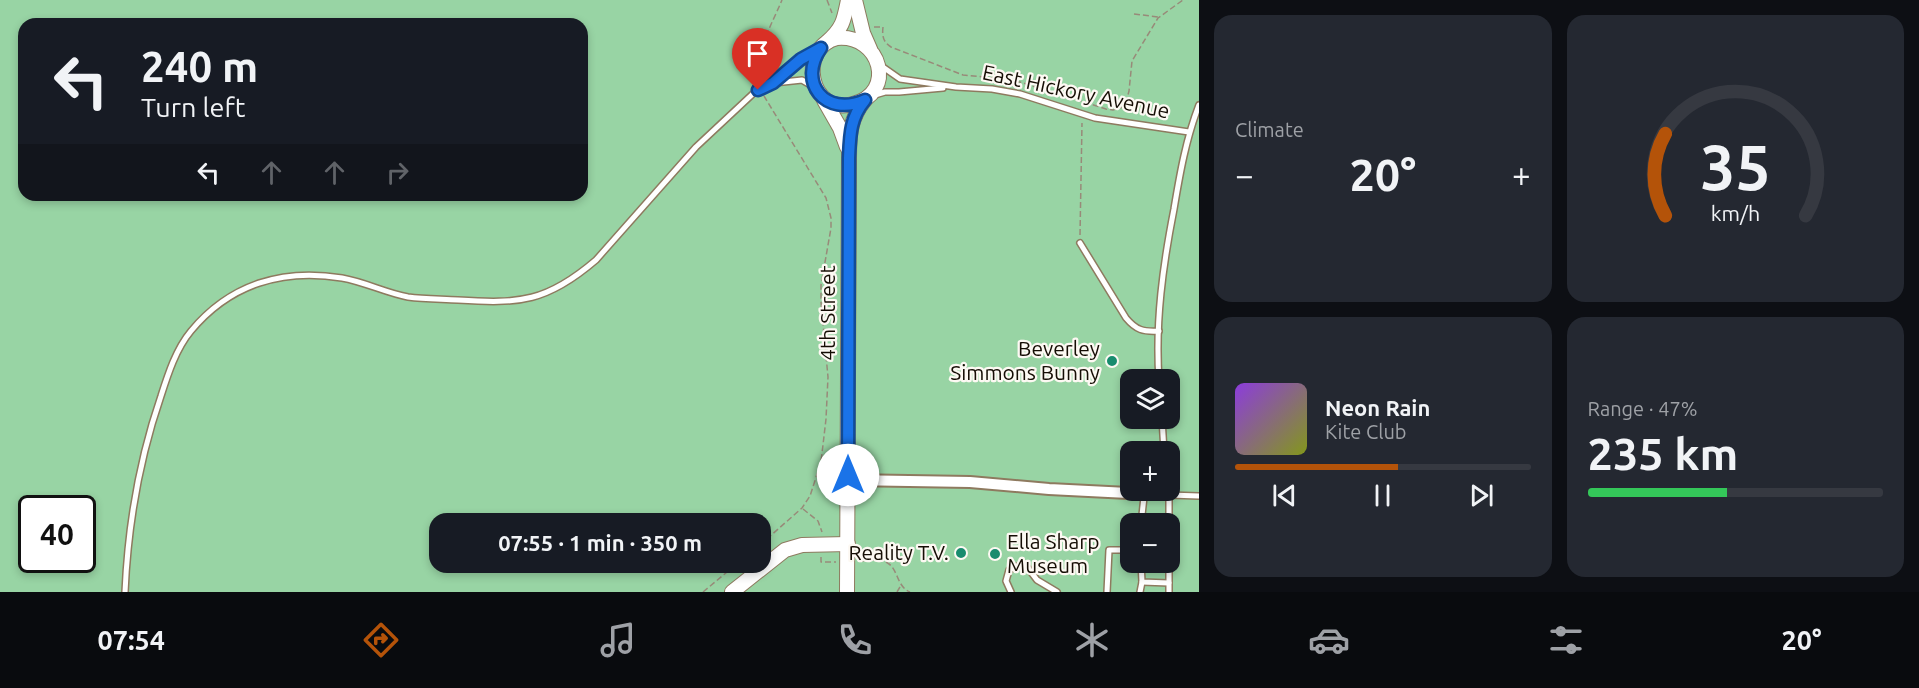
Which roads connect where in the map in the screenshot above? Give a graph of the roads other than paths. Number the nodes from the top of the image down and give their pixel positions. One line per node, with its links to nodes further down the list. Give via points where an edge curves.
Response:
1 (848, 0): 3 (street, via 844,23)
2 (855, 0): 4 (street)
3 (823, 46): 4 (street, via 837,39 852,38 862,43); 5 (lane); 7 (street, via 812,69)
4 (874, 58): 6 (lane, East Hickory Avenue, via 900,79); 8 (street, via 879,69 878,81)
5 (773, 83): 7 (lane, via 802,80); 25 (lane, via 758,90 696,147 581,274 542,296 493,302 408,297 343,278 301,275 254,284 211,311 190,332 176,356 155,412 130,520)
6 (956, 87): 8 (lane, East Hickory Avenue, via 885,92); 10 (lane, East Hickory Avenue, via 1001,90 1095,118)
7 (818, 91): 8 (street, via 832,104 842,106); 11 (street, 4th Street, via 840,128)
8 (867, 99): 11 (street, 4th Street, via 852,121)
9 (1199, 105): 10 (lane)
10 (1189, 132): 13 (lane, via 1164,262)
11 (849, 158): 15 (street, 4th Street)
12 (1080, 243): 13 (lane, via 1126,318 1135,328)
13 (1159, 331): 14 (lane)
14 (1159, 369)
15 (848, 474): 16 (street); 19 (street, 4th Street)
16 (1120, 491)
17 (1180, 494): 18 (lane)
18 (1199, 496)
19 (848, 544): 26 (street, via 802,545 785,550); 27 (street, 4th Street)
20 (1120, 550): 30 (lane, via 1109,550)
21 (1142, 573): 23 (lane)
22 (1169, 573): 24 (lane)
23 (1142, 582): 24 (lane); 31 (lane)
24 (1169, 583): 32 (lane)
25 (125, 592)
26 (732, 592)
27 (847, 592)
28 (1011, 592): 29 (lane, via 1006,580 1009,570 1020,565)
29 (1057, 592)
30 (1107, 592)
31 (1140, 592)
32 (1169, 592)

